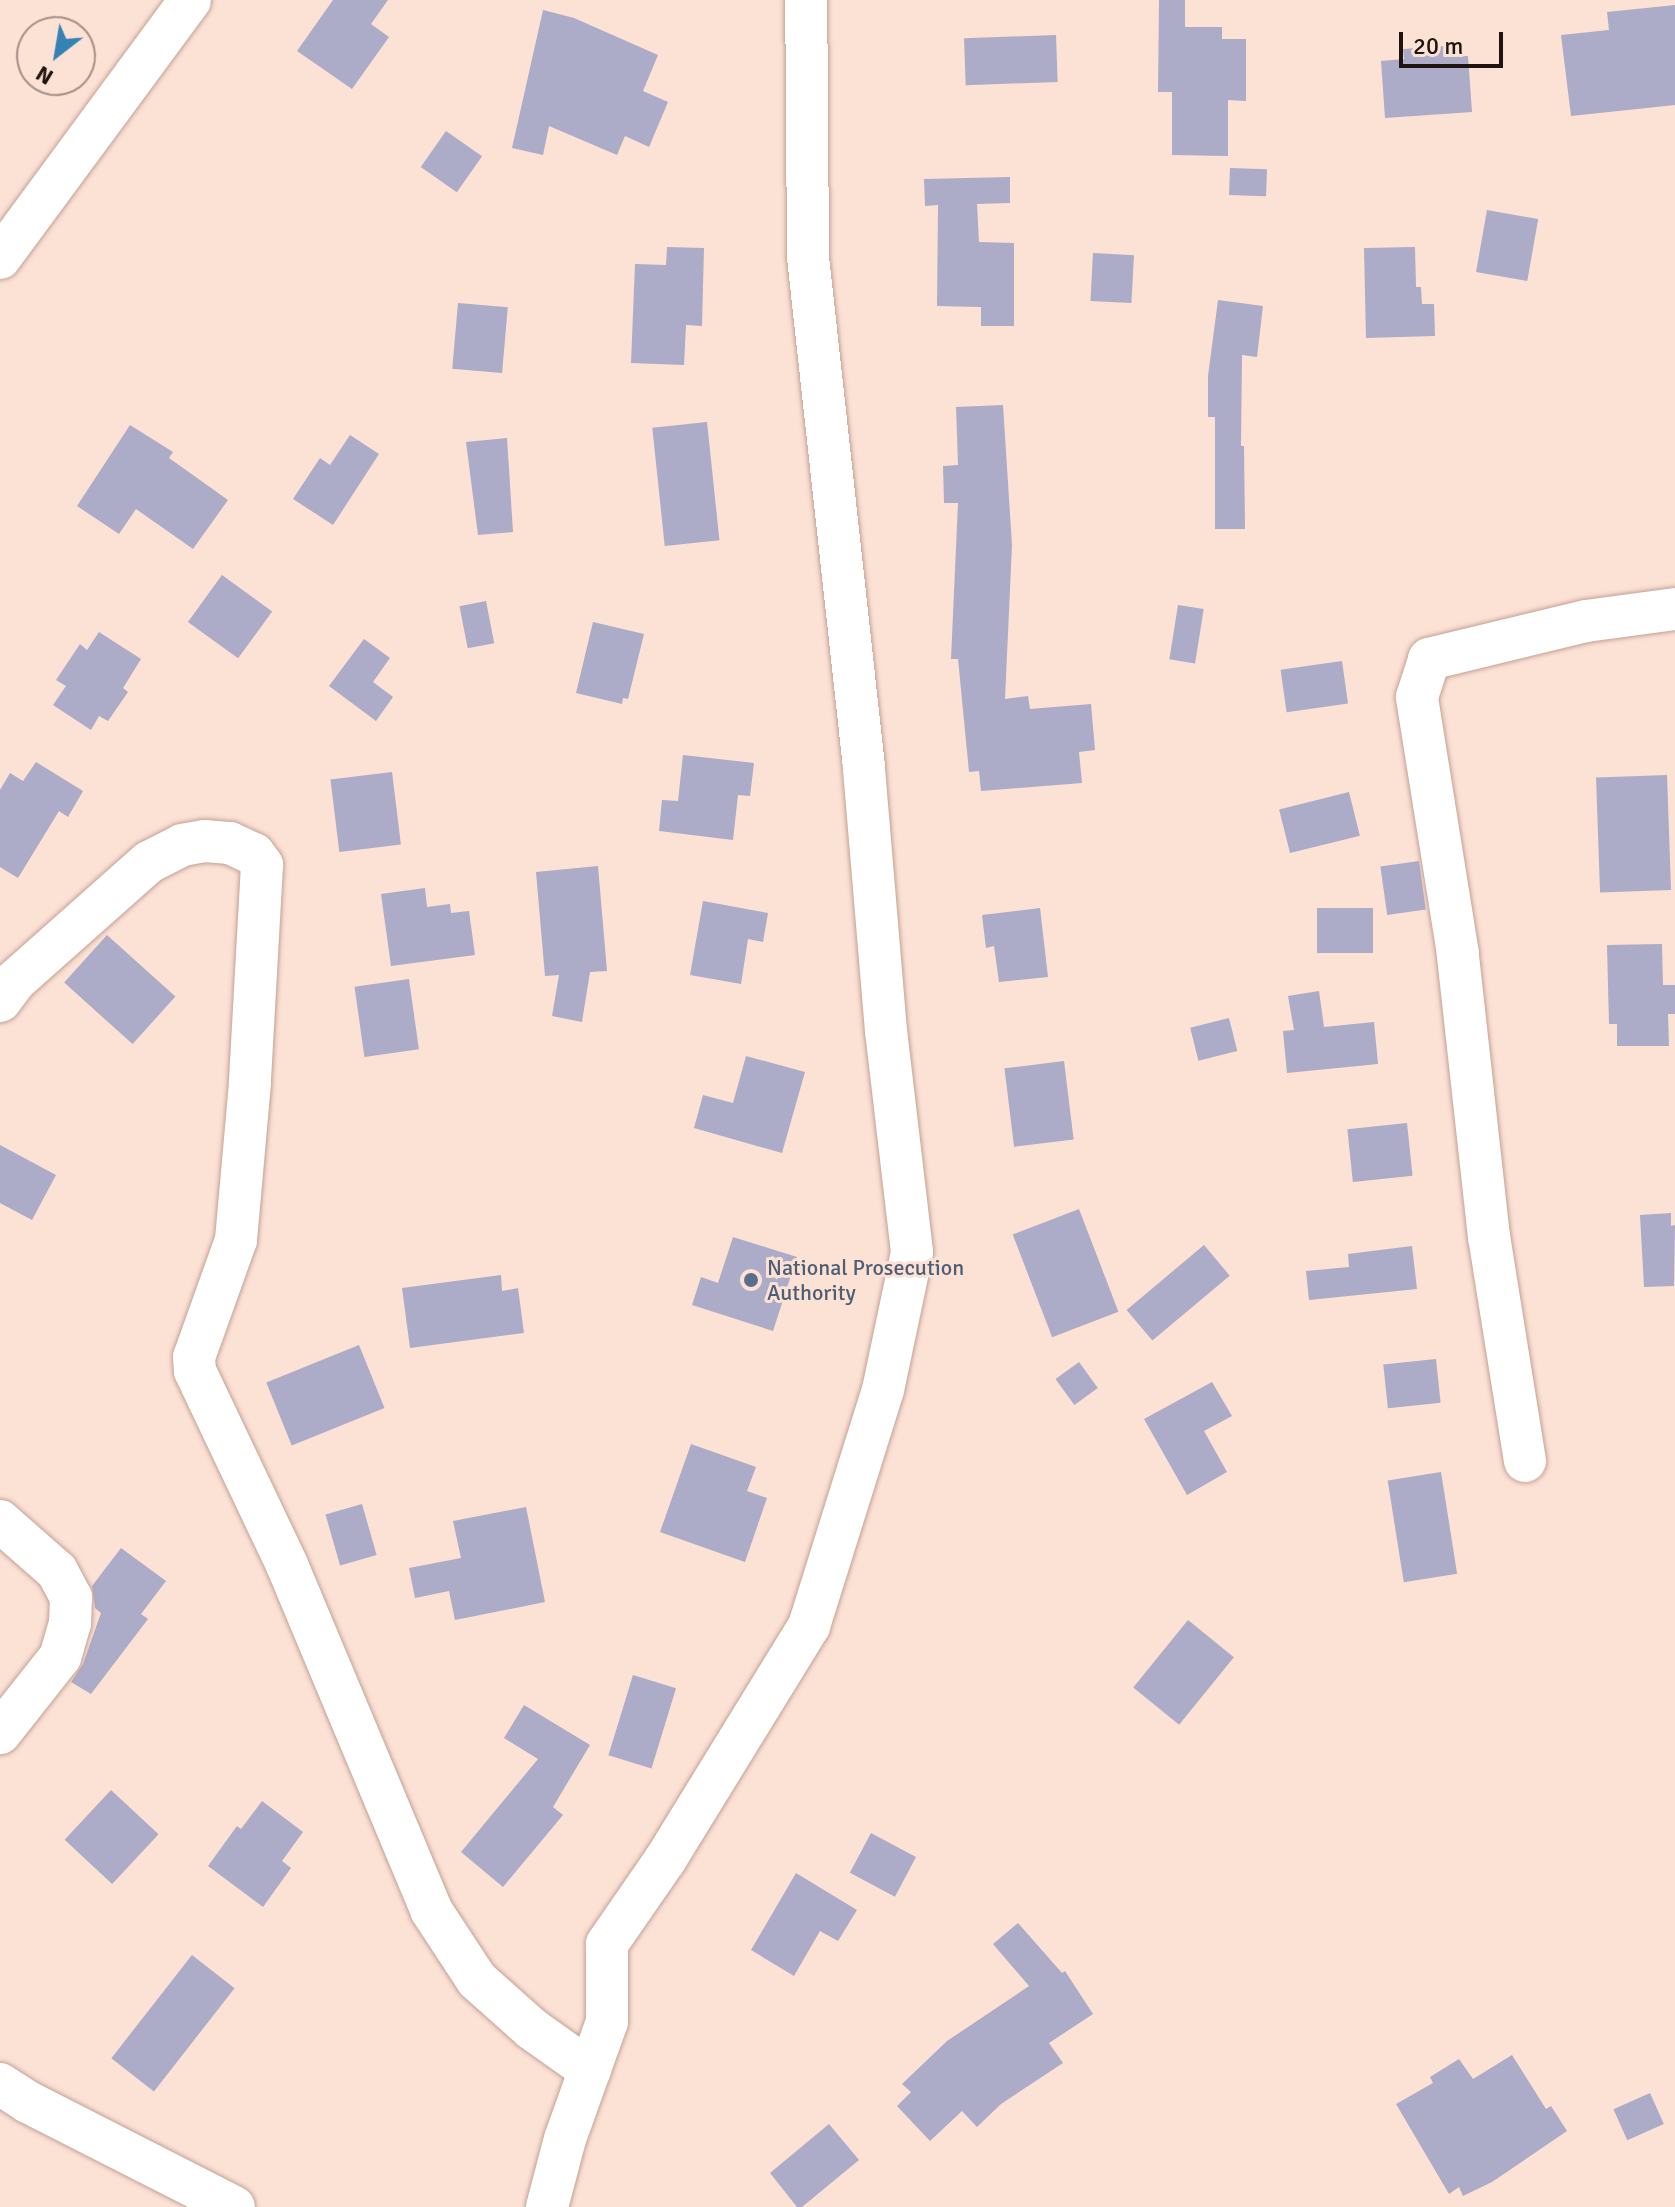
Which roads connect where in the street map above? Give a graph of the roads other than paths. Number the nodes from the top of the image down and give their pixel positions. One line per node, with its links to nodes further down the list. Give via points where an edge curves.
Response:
1 (190, 0): 3 (street)
2 (806, 0): 9 (street, via 808,257 912,1252 883,1390 809,1626 607,1944 607,2022)
3 (8, 232)
4 (1675, 609): 6 (street, via 1586,621 1429,659 1417,697 1458,954 1489,1237)
5 (0, 1001): 9 (street, via 16,980 149,862 205,841 230,843 254,854 262,865 236,1240 194,1357 195,1371 287,1565 431,1910 477,1980 532,2029)
6 (1525, 1461)
7 (0, 1521): 8 (street, via 57,1571 71,1597 60,1657)
8 (0, 1733)
9 (590, 2070): 12 (street)
10 (0, 2084): 11 (street)
11 (234, 2207)
12 (547, 2207)

